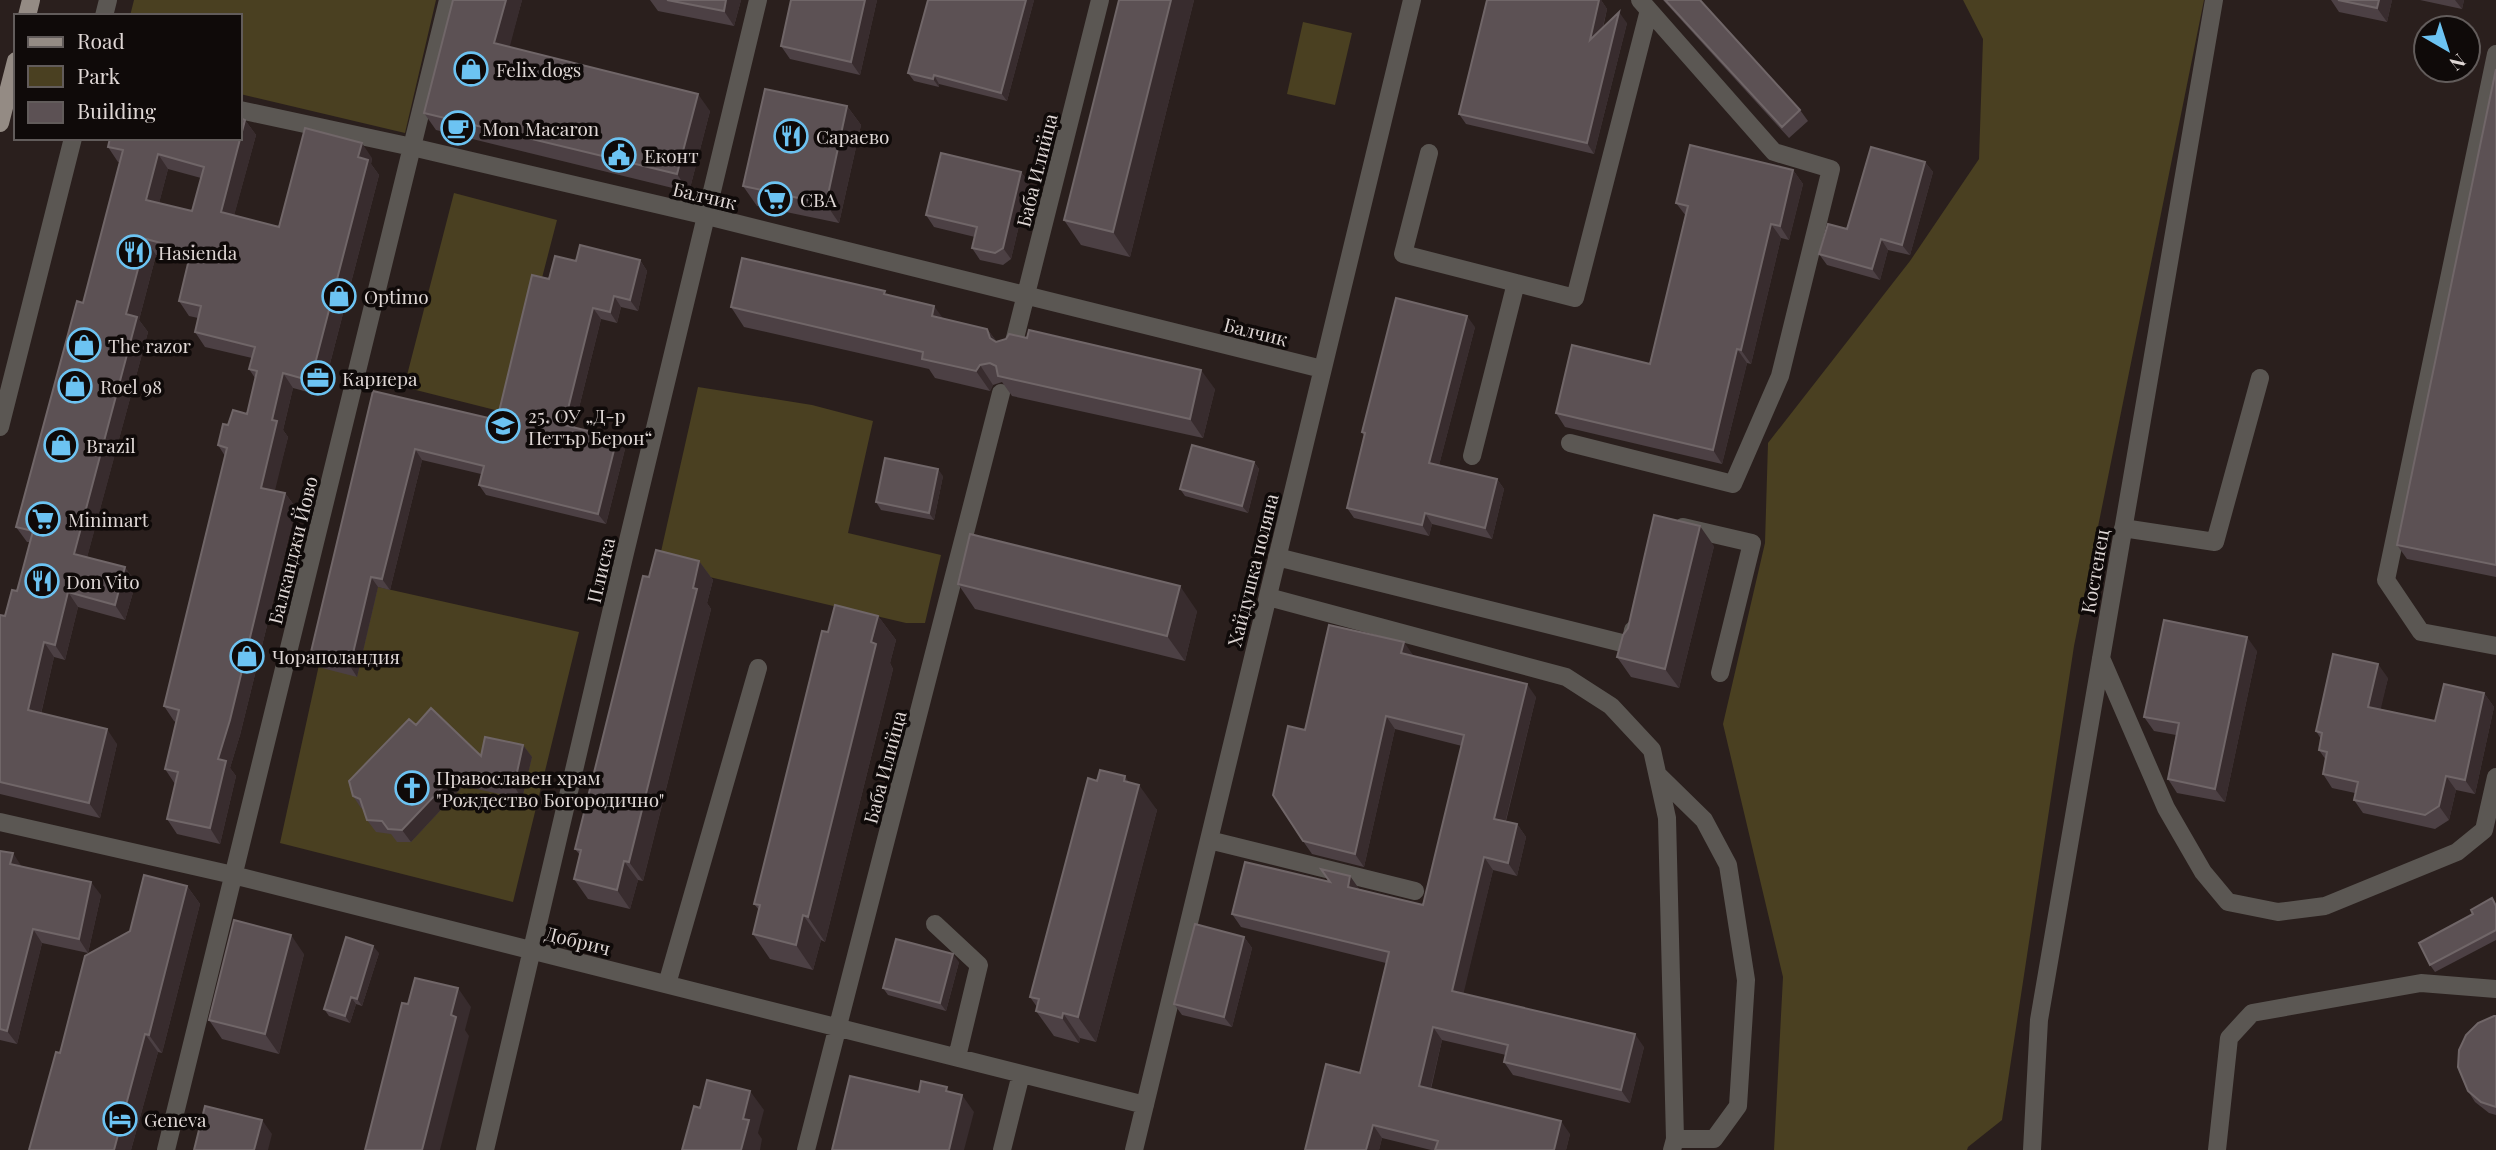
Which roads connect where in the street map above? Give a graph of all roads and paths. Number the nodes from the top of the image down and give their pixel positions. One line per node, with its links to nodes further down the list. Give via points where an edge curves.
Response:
1 (448, 0): 12 (street, Балканджи Йово)
2 (758, 0): 14 (street, Плиска)
3 (1100, 0): 16 (street, Баба Илийца)
4 (1412, 0): 18 (street, Хайдушка поляна)
5 (2214, 0): 25 (street, Костенец)
6 (1644, 5): 15 (street, via 1574,298); 22 (street, via 1774,152 1831,169 1780,376 1734,484)
7 (2496, 54): 29 (street, via 2386,580 2421,632)
8 (14, 69): 10 (main road)
9 (242, 110): 12 (street, Балчик)
10 (0, 123)
11 (72, 140): 21 (street)
12 (412, 147): 14 (street, Балчик); 37 (street, Балканджи Йово)
13 (1429, 153): 15 (street, via 1403,254)
14 (707, 216): 16 (street, Балчик); 40 (street, Плиска)
15 (1516, 283): 23 (street)
16 (1026, 296): 17 (street, Баба Илийца); 18 (street, Балчик)
17 (1012, 350)
18 (1322, 369): 26 (street, Хайдушка поляна)
19 (2260, 377): 25 (street, via 2216,542)
20 (1001, 393): 43 (street, Баба Илийца)
21 (0, 427)
22 (1570, 443)
23 (1472, 456)
24 (1672, 524): 32 (street, via 1752,543)
25 (2123, 527): 30 (street, Костенец)
26 (1277, 557): 27 (street, Хайдушка поляна); 28 (street, via 1629,645)
27 (1268, 597): 33 (street, via 1566,677 1612,706 1652,750); 36 (street, Хайдушка поляна)
28 (1638, 608)
29 (2496, 646)
30 (2101, 658): 34 (street, via 2166,808 2203,872 2228,902 2278,912 2325,906 2457,852 2484,830); 53 (street, Костенец, via 2039,1020)
31 (758, 668): 41 (street)
32 (1720, 673)
33 (1658, 775): 47 (street, via 1667,818); 47 (street, via 1704,820 1728,865 1746,980 1738,1106 1714,1139)
34 (2496, 777)
35 (0, 822): 37 (street, Добрич)
36 (1209, 840): 38 (street); 46 (street, Хайдушка поляна)
37 (233, 875): 40 (street, Добрич); 48 (street, Балканджи Йово)
38 (1415, 891)
39 (935, 924): 44 (street, via 979,965)
40 (532, 950): 41 (street, Добрич); 49 (street, Плиска)
41 (667, 984): 43 (street, Добрич)
42 (2496, 989): 54 (street, via 2421,983 2252,1013 2229,1038)
43 (838, 1027): 44 (street, Добрич); 50 (street, Баба Илийца)
44 (957, 1058): 45 (street, Добрич)
45 (1021, 1074): 46 (street, Добрич); 51 (street)
46 (1144, 1105): 52 (street, Хайдушка поляна)
47 (1673, 1144)
48 (166, 1150)
49 (485, 1150)
50 (806, 1150)
51 (1002, 1150)
52 (1134, 1150)
53 (2032, 1150)
54 (2217, 1150)

